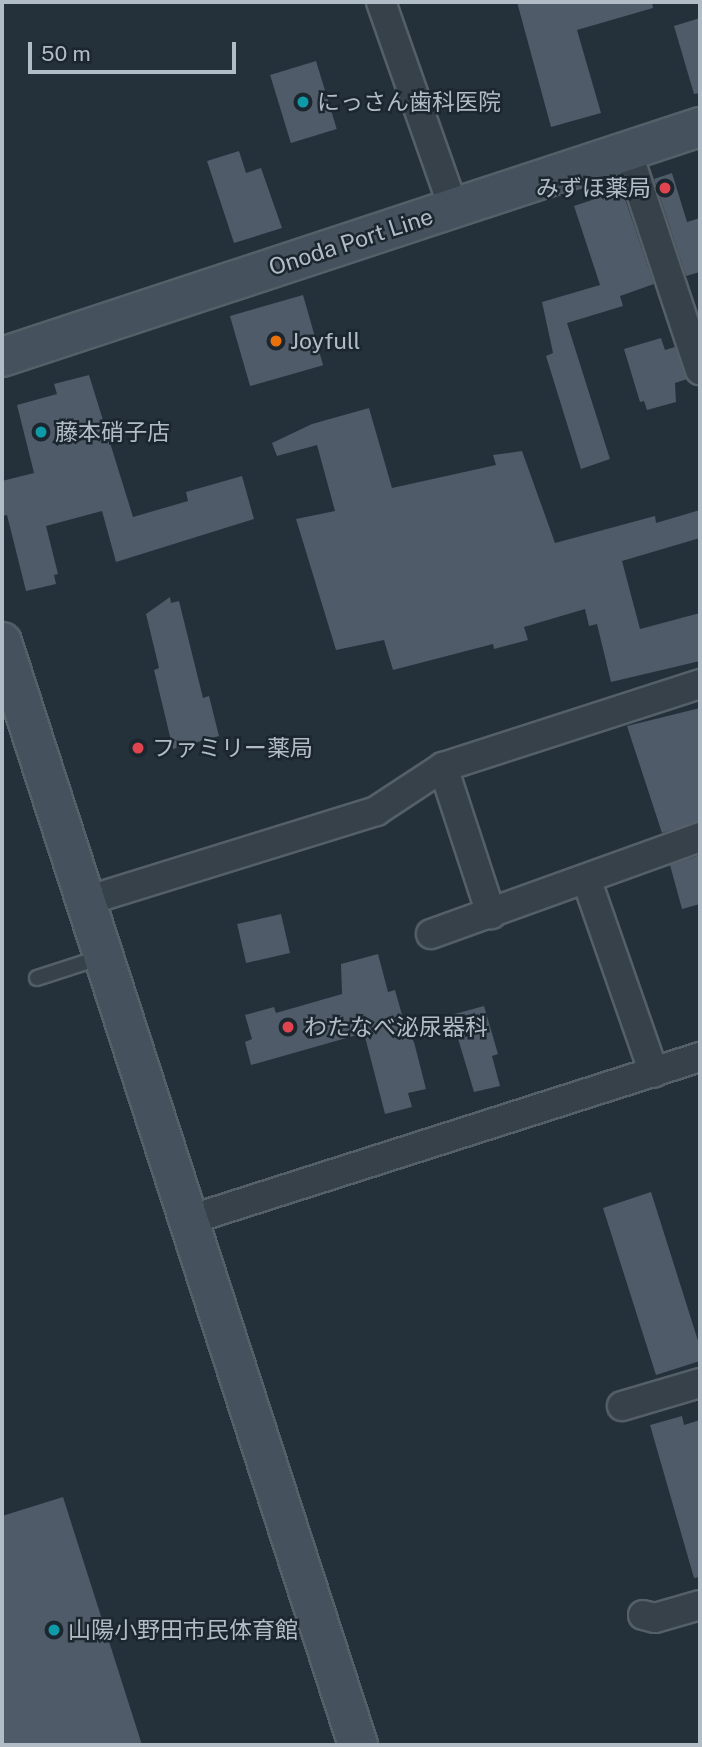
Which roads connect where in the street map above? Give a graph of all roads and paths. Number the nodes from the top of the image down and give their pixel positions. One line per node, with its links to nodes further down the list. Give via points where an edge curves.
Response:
1 (381, 2): 4 (street)
2 (700, 127): 3 (street, Onoda Port Line)
3 (627, 151): 4 (street, Onoda Port Line); 6 (street)
4 (454, 209): 5 (street, Onoda Port Line)
5 (2, 357)
6 (700, 370)
7 (2, 642): 12 (street, via 18,709)
8 (700, 684): 9 (street)
9 (443, 767): 12 (street, via 376,811); 13 (street)
10 (700, 837): 11 (street, via 607,869)
11 (587, 881): 13 (street); 18 (street)
12 (86, 901): 15 (street)
13 (491, 914): 14 (street)
14 (432, 934)
15 (103, 957): 16 (lane); 19 (street)
16 (37, 978)
17 (700, 1057): 18 (street)
18 (654, 1073): 19 (street)
19 (189, 1220): 24 (street)
20 (700, 1383): 21 (street)
21 (622, 1406)
22 (700, 1605): 23 (street, via 655,1618)
23 (643, 1615)
24 (358, 1745)

